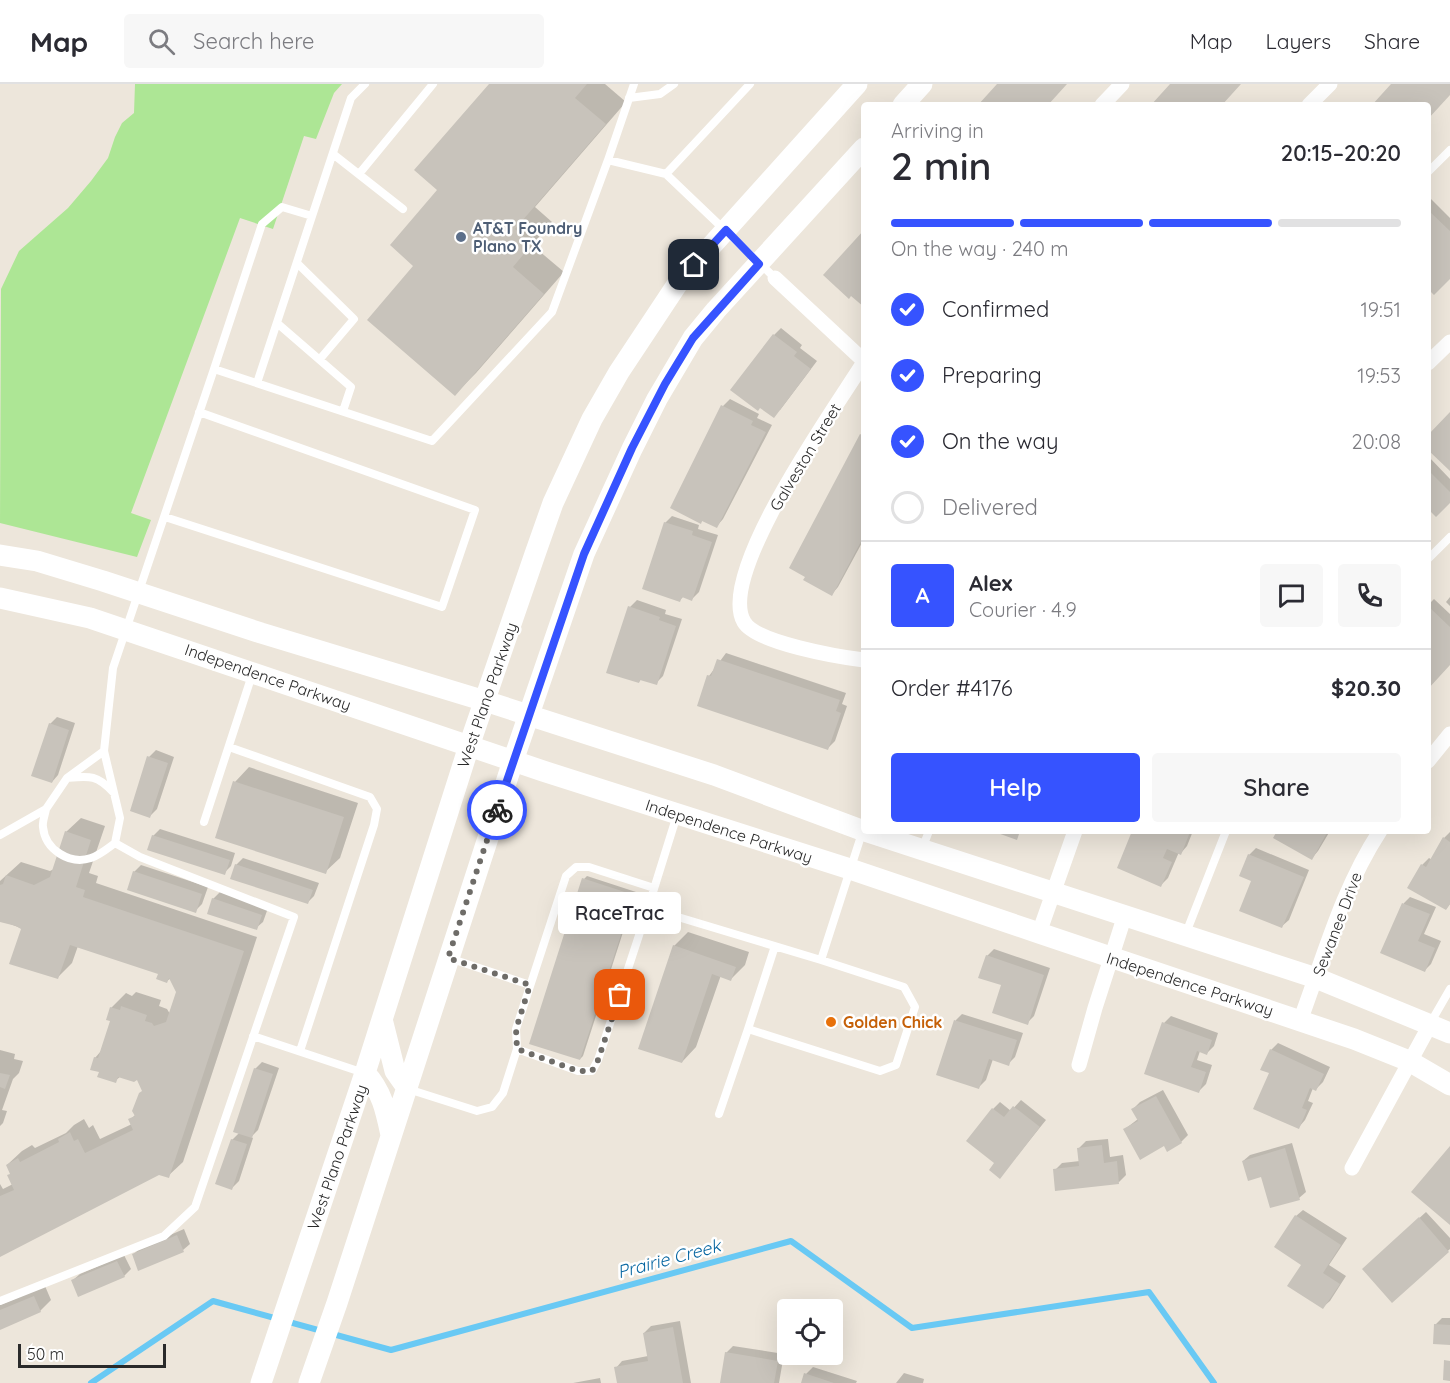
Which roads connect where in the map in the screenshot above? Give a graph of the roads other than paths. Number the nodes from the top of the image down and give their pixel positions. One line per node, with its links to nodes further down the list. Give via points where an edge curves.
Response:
1 (365, 84): 16 (lane, via 351,98)
2 (434, 84): 19 (lane)
3 (634, 84): 10 (lane)
4 (674, 84): 10 (lane, via 660,94)
5 (750, 84): 20 (lane)
6 (856, 84): 23 (main road, West Plano Parkway)
7 (922, 84): 11 (main road)
8 (1122, 84): 12 (street)
9 (1330, 84): 13 (street)
10 (629, 98): 17 (lane)
11 (906, 102)
12 (1105, 102)
13 (1312, 102)
14 (1450, 150): 18 (lane)
15 (861, 151): 25 (main road)
16 (333, 154): 19 (lane); 22 (lane)
17 (608, 160): 20 (lane); 35 (lane, via 552,312 432,441)
18 (1431, 169)
19 (359, 174): 21 (lane)
20 (666, 174): 23 (lane)
21 (403, 209)
22 (312, 216): 24 (lane); 33 (lane, via 282,207 262,224)
23 (726, 230): 25 (lane); 46 (main road, West Plano Parkway, via 678,283 592,418 553,503)
24 (297, 263): 27 (lane); 29 (lane, via 354,320)
25 (759, 264): 26 (lane); 47 (main road, via 693,338 657,399 584,554)
26 (775, 278): 30 (street)
27 (277, 323): 29 (lane); 34 (lane)
28 (1450, 342): 31 (street)
29 (320, 359): 35 (lane, via 351,387)
30 (861, 359)
31 (1431, 360)
32 (861, 367): 44 (street, Galveston Street, via 776,501 743,576 739,608 745,624 758,633 789,646)
33 (214, 369): 34 (lane); 36 (lane)
34 (257, 383): 35 (lane)
35 (343, 411)
36 (199, 412): 37 (lane); 37 (lane, via 475,510 442,607)
37 (165, 517): 41 (lane)
38 (1450, 537): 40 (lane)
39 (0, 555): 41 (main road, via 37,561)
40 (1431, 556)
41 (139, 593): 43 (lane); 46 (main road)
42 (0, 598): 43 (main road, Independence Parkway)
43 (126, 630): 45 (main road, Independence Parkway); 51 (lane, via 113,668)
44 (861, 659)
45 (253, 671): 49 (main road, Independence Parkway); 50 (lane)
46 (485, 701): 47 (main road); 49 (main road, West Plano Parkway)
47 (528, 716): 53 (main road); 59 (main road, via 714,775)
48 (1450, 734): 52 (street)
49 (469, 746): 53 (main road, Independence Parkway); 82 (main road, West Plano Parkway)
50 (229, 747): 58 (lane); 89 (lane, via 370,797 377,809)
51 (104, 751): 54 (lane); 55 (lane)
52 (1431, 757)
53 (513, 761): 57 (main road, Independence Parkway); 76 (main road)
54 (68, 778): 55 (lane, via 91,776); 56 (lane)
55 (114, 793): 67 (lane, via 120,818)
56 (46, 809): 65 (lane); 67 (lane, via 42,826 47,843 69,858 90,858)
57 (677, 815): 68 (main road, Independence Parkway); 69 (lane)
58 (204, 822)
59 (861, 829)
60 (863, 834): 68 (lane)
61 (886, 834): 66 (main road)
62 (1074, 834): 70 (street)
63 (1225, 834): 74 (lane)
64 (1378, 834): 79 (street, Sewanee Drive, via 1345,896)
65 (0, 835)
66 (925, 841): 70 (main road)
67 (116, 843): 87 (lane, via 140,857 294,917)
68 (850, 869): 73 (main road, Independence Parkway); 78 (lane)
69 (654, 888): 71 (lane); 80 (lane, via 589,867 576,867 566,876)
70 (1052, 893): 72 (main road); 73 (street)
71 (648, 908): 75 (lane); 88 (lane, via 592,1071 578,1071)
72 (1125, 915): 74 (main road); 77 (street)
73 (1039, 933): 77 (main road, Independence Parkway)
74 (1185, 935): 79 (main road)
75 (776, 945): 78 (lane); 85 (lane)
76 (448, 958): 80 (lane); 94 (main road)
77 (1111, 958): 83 (main road, Independence Parkway); 91 (street)
78 (821, 960): 85 (lane, via 904,987 915,1007 896,1065 880,1071)
79 (1316, 978): 83 (street, Sewanee Drive); 84 (main road)
80 (530, 985): 88 (lane, via 516,1029)
81 (1450, 989): 84 (lane)
82 (382, 1019): 92 (main road, West Plano Parkway); 94 (main road, via 395,1071)
83 (1300, 1021): 90 (main road, Independence Parkway)
84 (1431, 1023): 86 (main road); 90 (street)
85 (748, 1029): 95 (lane)
86 (1450, 1033)
87 (253, 1036): 89 (lane); 98 (lane, via 195,1207 164,1236)
88 (517, 1049): 94 (lane, via 503,1093 492,1107 477,1111)
89 (300, 1052): 92 (lane)
90 (1409, 1061): 93 (main road, Independence Parkway); 97 (street)
91 (1079, 1065)
92 (365, 1073): 96 (main road, via 382,1098); 99 (main road, West Plano Parkway)
93 (1450, 1085)
94 (407, 1088): 96 (main road)
95 (719, 1114)
96 (392, 1135): 100 (main road)
97 (1352, 1168)
98 (0, 1301)
99 (261, 1383)
100 (309, 1383)

